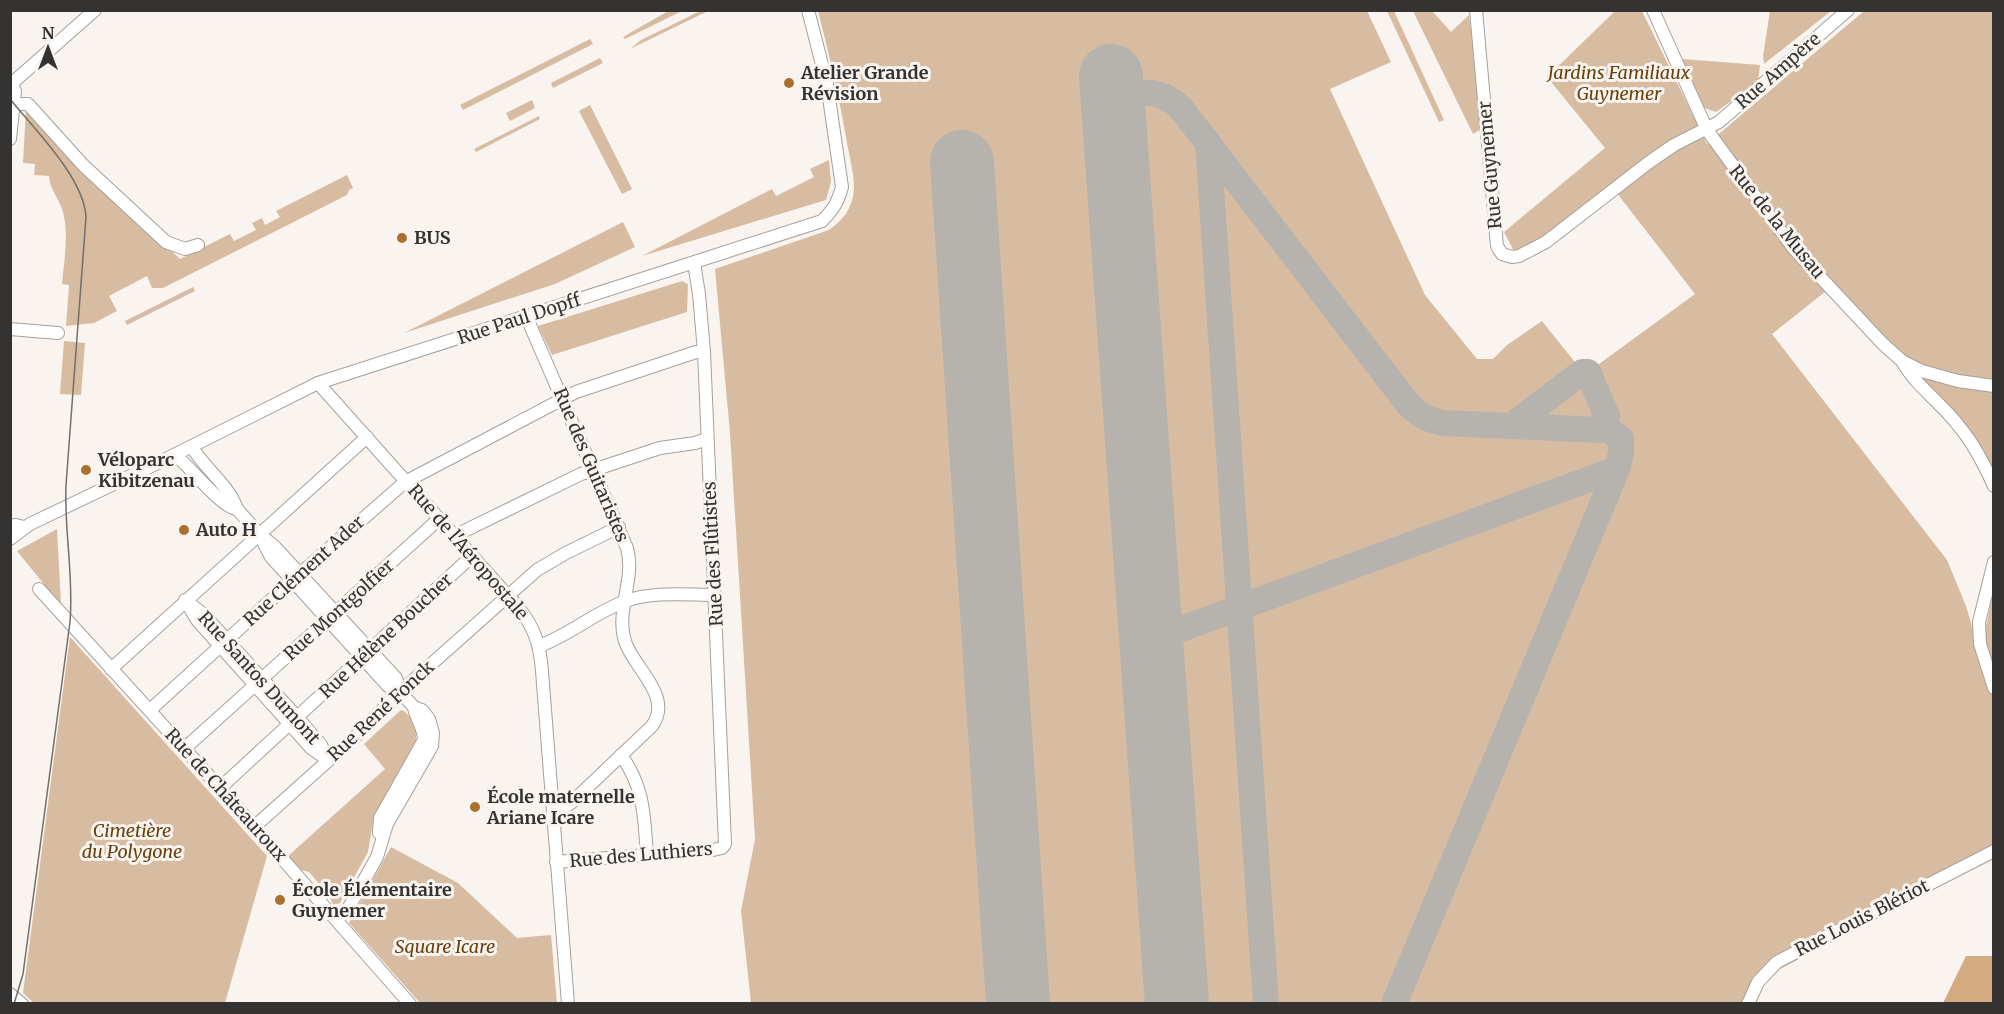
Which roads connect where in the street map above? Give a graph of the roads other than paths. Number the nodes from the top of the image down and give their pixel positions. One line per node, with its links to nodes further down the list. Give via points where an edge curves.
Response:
1 (95, 10): 6 (street)
2 (808, 10): 11 (street, Rue Paul Dopff, via 827,84 840,165 839,200 822,221)
3 (1476, 10): 8 (street, Rue Guynemer, via 1497,246 1502,254 1519,256 1546,242 1648,163 1674,145)
4 (1653, 10): 8 (street, Rue de la Musau)
5 (1848, 10): 8 (street, Rue Ampère)
6 (11, 83): 7 (street)
7 (14, 104): 9 (street); 10 (street, via 28,104 83,165 166,242 185,249)
8 (1707, 130): 16 (street, Rue de la Musau, via 1794,249)
9 (10, 139)
10 (198, 245)
11 (694, 263): 12 (street, Rue Paul Dopff); 15 (street, Rue des Flûtistes)
12 (526, 316): 17 (street, Rue Paul Dopff); 19 (street, Rue des Guitaristes)
13 (10, 329): 14 (street)
14 (58, 333)
15 (704, 352): 19 (street, Rue Clément Ader, via 603,382); 21 (street, Rue des Flûtistes)
16 (1902, 361): 18 (street, Rue de la Musau, via 1958,381); 26 (street, via 1958,424 1981,457)
17 (318, 383): 20 (street, Rue de l'Aéropostale); 22 (street, Rue Paul Dopff)
18 (1994, 386)
19 (562, 399): 24 (street, Rue des Guitaristes); 25 (street, Rue Clément Ader)
20 (367, 437): 25 (street, Rue de l'Aéropostale); 32 (street)
21 (707, 439): 24 (street, via 660,448); 39 (street, Rue des Flûtistes)
22 (192, 447): 23 (street, Rue Paul Dopff); 27 (street, via 233,498)
23 (175, 455): 27 (street, via 225,506); 30 (street, Rue Paul Dopff)
24 (594, 470): 31 (street, Rue des Guitaristes); 33 (street)
25 (405, 482): 28 (street, Rue de l'Aéropostale); 37 (street, Rue Clément Ader)
26 (1994, 486)
27 (237, 509): 32 (street)
28 (438, 519): 33 (street, Rue de l'Aéropostale); 43 (street, Rue Montgolfier)
29 (10, 526): 30 (street, Rue Paul Dopff)
30 (24, 527): 34 (street, Rue Paul Dopff)
31 (619, 527): 40 (street, Rue René Fonck, via 544,565); 42 (street, Rue des Guitaristes, via 630,562)
32 (259, 534): 37 (street, via 275,546); 41 (street)
33 (454, 536): 35 (street, Rue de l'Aéropostale)
34 (10, 538)
35 (472, 556): 40 (street, Rue de l'Aéropostale); 46 (street, Rue Hélène Boucher)
36 (1994, 562): 49 (street, via 1980,622 1980,644)
37 (296, 577): 43 (street); 44 (street, Rue Clément Ader)
38 (39, 589): 47 (street, Rue de Châteauroux)
39 (715, 595): 42 (street, via 664,595); 59 (street, Rue des Flûtistes)
40 (508, 597): 45 (street, Rue de l'Aéropostale, via 530,623); 50 (street, Rue René Fonck)
41 (185, 600): 44 (street, Rue Santos Dumont, via 197,620); 47 (street)
42 (624, 602): 45 (street); 54 (street, Rue des Guitaristes, via 626,644 654,690 659,706 652,726)
43 (332, 616): 46 (street); 48 (street, Rue Montgolfier)
44 (224, 643): 48 (street, Rue Santos Dumont); 51 (street, Rue Clément Ader)
45 (539, 646): 57 (street, Rue de l'Aéropostale)
46 (367, 655): 50 (street, via 396,678); 52 (street, Rue Hélène Boucher)
47 (111, 669): 51 (street, Rue de Châteauroux)
48 (258, 682): 52 (street, Rue Santos Dumont); 53 (street, Rue Montgolfier)
49 (1994, 688)
50 (399, 692): 55 (street, Rue René Fonck); 63 (street, via 414,707 424,740 380,818 377,857 348,909)
51 (150, 710): 53 (street, Rue de Châteauroux)
52 (294, 721): 55 (street, Rue Santos Dumont, via 311,748); 56 (street, Rue Hélène Boucher)
53 (184, 749): 56 (street, Rue de Châteauroux)
54 (621, 755): 57 (street, Rue des Guitaristes, via 572,803); 61 (street, via 639,788)
55 (328, 760): 58 (street, Rue René Fonck)
56 (220, 788): 58 (street, Rue de Châteauroux)
57 (553, 815): 62 (street, Rue de l'Aéropostale)
58 (254, 827): 63 (street, Rue de Châteauroux)
59 (724, 846): 61 (street, Rue des Luthiers)
60 (1994, 851): 68 (street, Rue Louis Blériot, via 1777,962 1758,982)
61 (647, 856): 62 (street, Rue des Luthiers)
62 (556, 862): 67 (street, Rue de l'Aéropostale)
63 (336, 919): 66 (street, Rue de Châteauroux)
64 (10, 993): 65 (street)
65 (22, 1004)
66 (410, 1004)
67 (568, 1004)
68 (1748, 1004)

